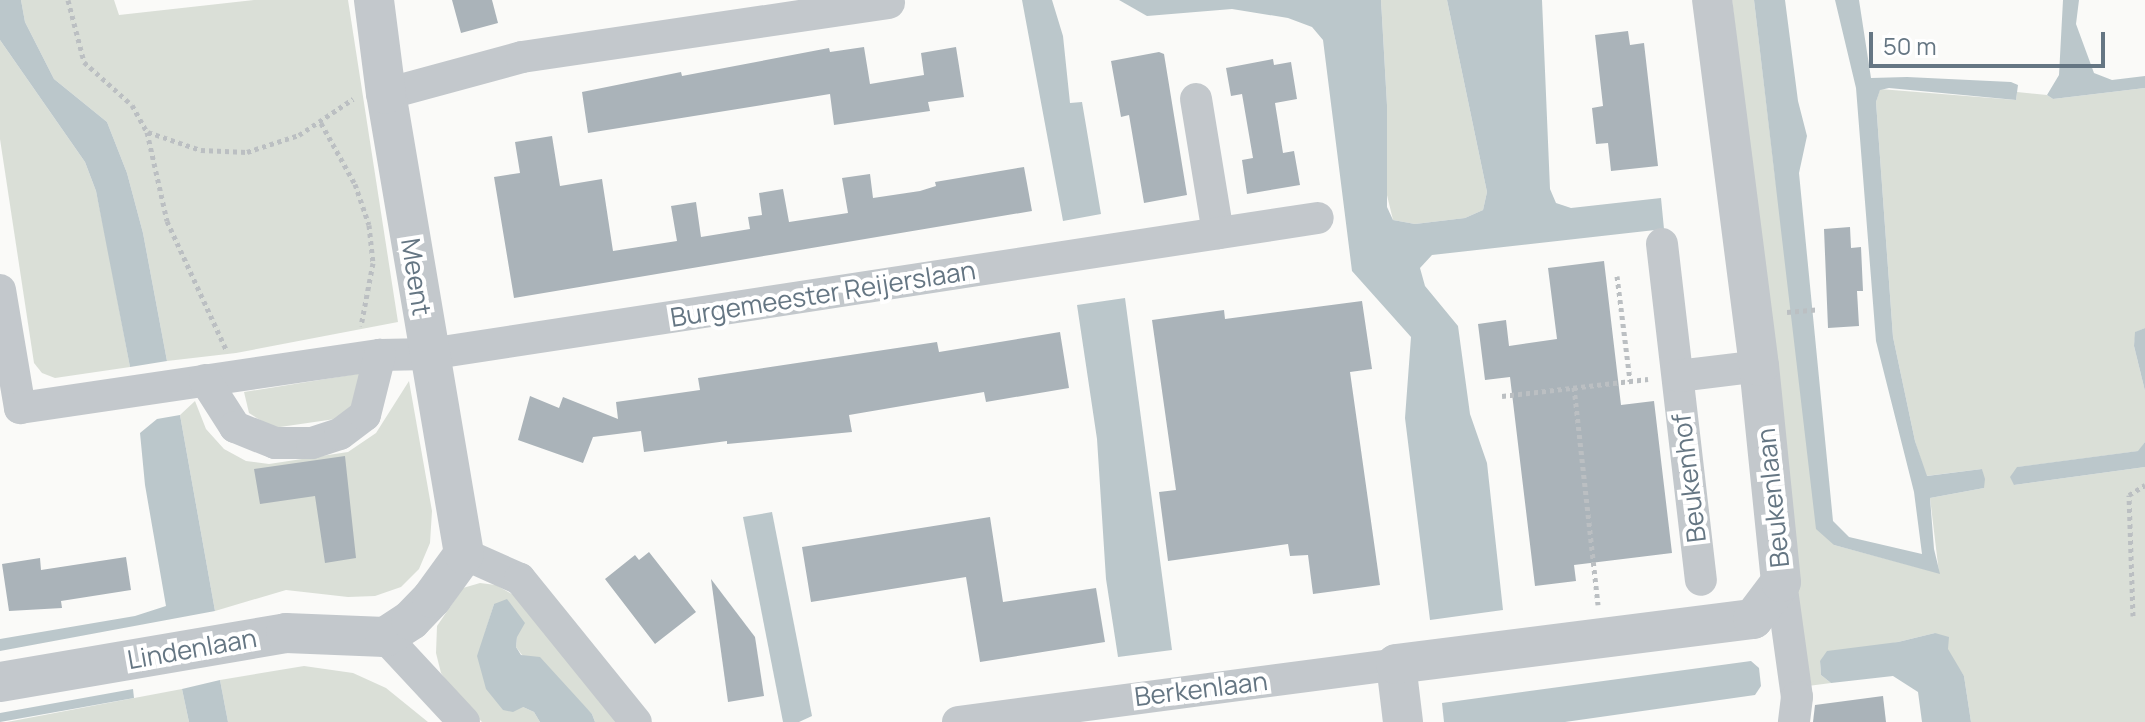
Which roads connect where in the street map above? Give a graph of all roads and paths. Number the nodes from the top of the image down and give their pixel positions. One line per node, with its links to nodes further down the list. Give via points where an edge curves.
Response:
1 (68, 0): 8 (path, via 84,62 132,105)
2 (374, 0): 5 (street, Meent)
3 (1712, 0): 18 (street, Beukenlaan)
4 (889, 3): 5 (street, via 522,57)
5 (384, 83): 7 (path); 16 (street, Meent)
6 (1196, 99): 10 (street)
7 (321, 123): 8 (path, via 247,152 201,150); 17 (path, via 355,184 369,225 373,263)
8 (147, 132): 19 (path, via 167,221)
9 (1318, 218): 10 (street, Burgemeester Reijerslaan)
10 (1218, 233): 16 (street, Burgemeester Reijerslaan)
11 (1662, 244): 20 (street, Beukenhof)
12 (1617, 276): 22 (path)
13 (0, 290): 21 (street, Burgemeester Reijerslaan, via 20,408)
14 (1819, 309): 15 (path)
15 (1787, 312)
16 (429, 354): 17 (street, Burgemeester Reijerslaan); 26 (street, Meent)
17 (367, 357): 19 (street, Burgemeester Reijerslaan); 21 (street, via 365,415 340,434 312,443 275,443 235,427)
18 (1759, 366): 20 (street, Beukenhof); 28 (street, Beukenlaan)
19 (238, 375): 21 (street, Burgemeester Reijerslaan)
20 (1678, 376): 22 (path); 27 (street, Beukenhof)
21 (205, 380)
22 (1630, 381): 23 (path)
23 (1574, 387): 24 (path); 31 (path)
24 (1502, 396)
25 (2145, 485): 29 (path, via 2129,495)
26 (464, 554): 30 (street, via 432,598); 36 (street, via 520,579)
27 (1701, 580)
28 (1781, 582): 31 (street, Beukenlaan, via 1753,619); 38 (street, via 1797,697)
29 (2133, 616)
30 (385, 637): 33 (street, Lindenlaan, via 286,633); 35 (street)
31 (1602, 639): 32 (street, Beukenlaan)
32 (1396, 664): 34 (street, Berkenlaan); 37 (street)
33 (0, 682)
34 (975, 720)
35 (464, 722)
36 (636, 722)
37 (1403, 722)
38 (1794, 722)

